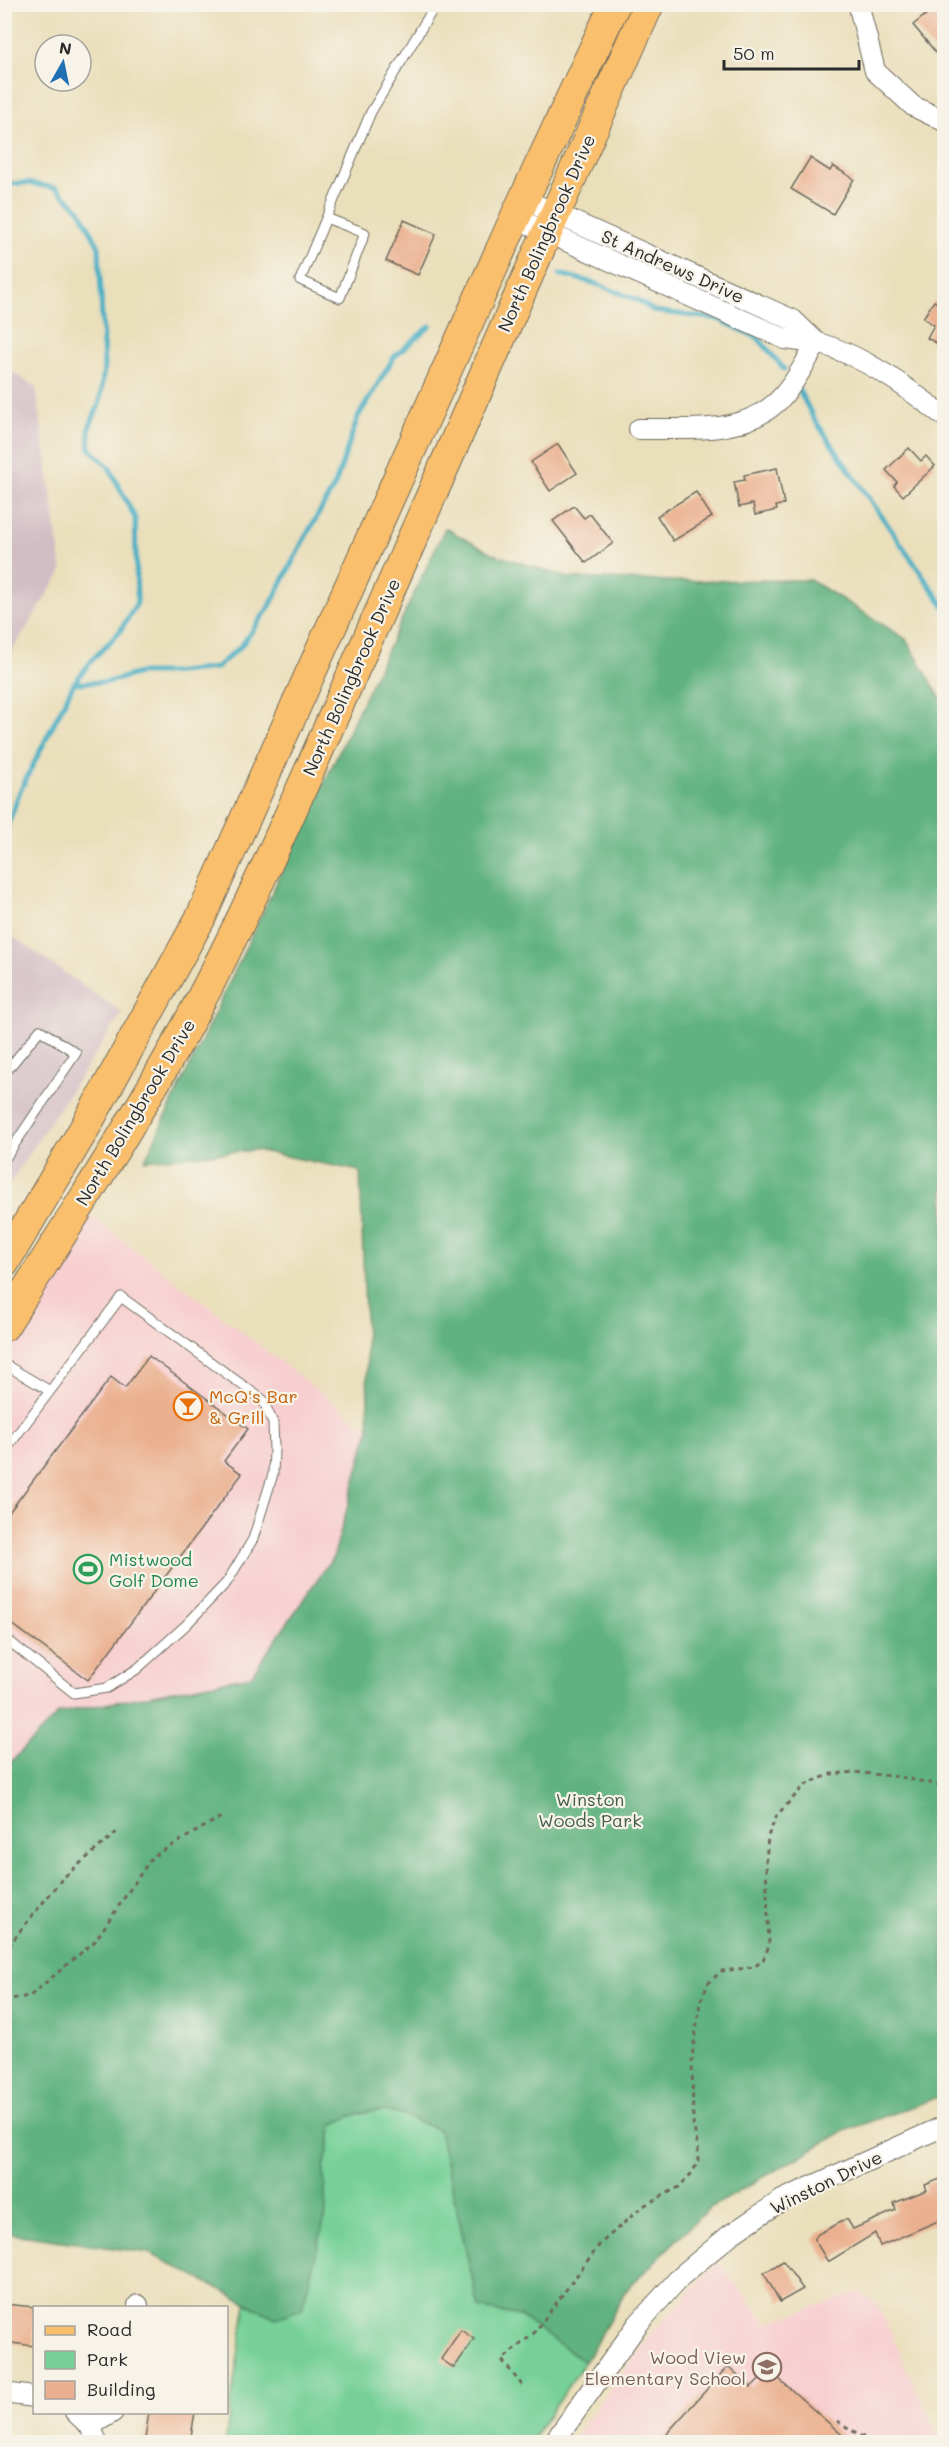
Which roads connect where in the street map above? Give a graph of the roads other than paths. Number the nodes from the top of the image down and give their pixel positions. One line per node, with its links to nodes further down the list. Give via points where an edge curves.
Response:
1 (436, 4): 7 (lane, via 371,112)
2 (615, 4): 6 (main road, North Bolingbrook Drive)
3 (649, 4): 8 (main road, North Bolingbrook Drive)
4 (861, 4): 5 (street, via 875,71 913,106)
5 (945, 121)
6 (519, 208): 8 (street, St Andrews Drive); 14 (main road, North Bolingbrook Drive, via 201,917 83,1131)
7 (326, 218): 7 (lane, via 300,280 340,298 365,233)
8 (550, 222): 9 (street, St Andrews Drive, via 785,339); 15 (main road, North Bolingbrook Drive, via 259,882 189,1021 106,1166)
9 (817, 343): 10 (street, St Andrews Drive, via 881,372); 11 (street, via 777,402 747,421 700,428)
10 (945, 416)
11 (639, 429)
12 (4, 1074): 13 (lane, via 40,1030 76,1053)
13 (4, 1160)
14 (4, 1263)
15 (4, 1326)
16 (4, 1364): 17 (lane)
17 (50, 1391): 18 (lane); 19 (lane, via 121,1297 263,1400 273,1423 273,1474 253,1539 227,1582 137,1670 107,1688 74,1693)
18 (4, 1452)
19 (4, 1638)
20 (945, 2126): 26 (street, Winston Drive, via 782,2200 730,2235 681,2276 638,2324)
21 (4, 2393): 22 (street)
22 (33, 2397)
23 (77, 2414): 25 (street)
24 (111, 2414): 25 (street)
25 (93, 2434)
26 (554, 2442)

